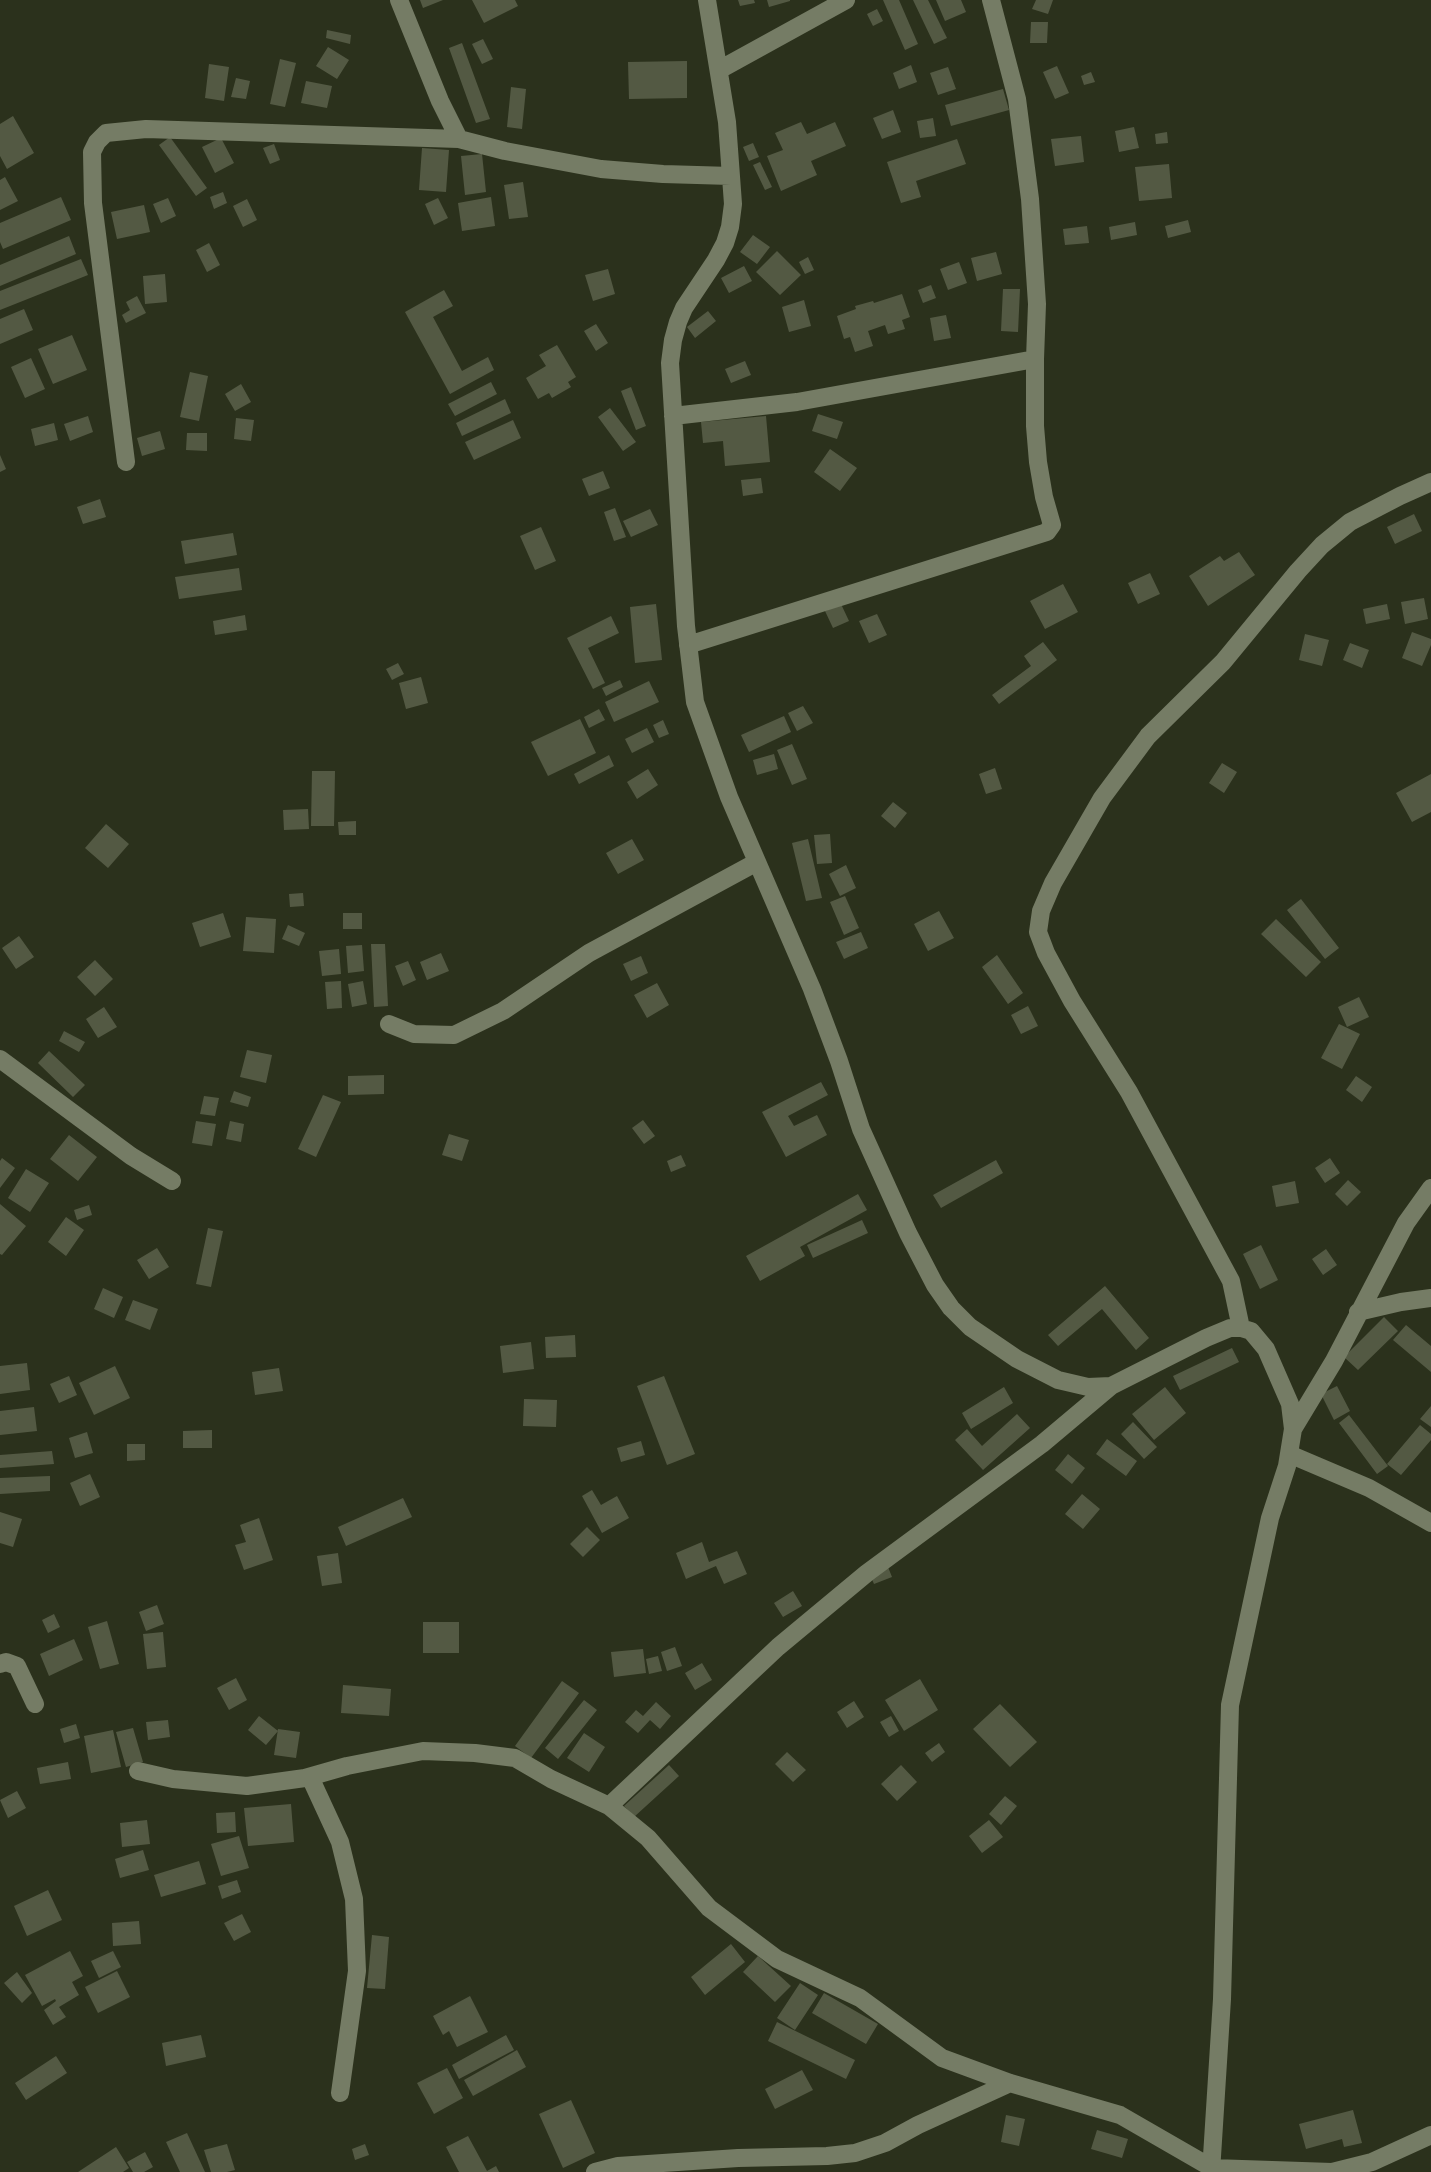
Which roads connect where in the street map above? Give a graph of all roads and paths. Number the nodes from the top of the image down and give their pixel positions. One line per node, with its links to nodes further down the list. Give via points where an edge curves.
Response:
1 (399, 0): 6 (street)
2 (707, 0): 5 (street)
3 (846, 0): 5 (street)
4 (991, 0): 8 (street, via 1017,99 1030,199 1037,304)
5 (719, 70): 7 (street)
6 (459, 139): 7 (street, via 601,169); 10 (street, via 146,129 106,133 92,152 93,203)
7 (731, 176): 9 (street, via 730,227 716,260 684,308 673,340)
8 (1035, 359): 9 (street, via 797,402); 12 (street, via 1038,462 1052,525 1047,532)
9 (673, 416): 12 (street)
10 (125, 462)
11 (1431, 482): 20 (street, via 1350,522 1322,545 1223,662 1148,736 1102,798 1041,911 1038,932 1046,953 1129,1093 1231,1281)
12 (688, 645): 13 (street, via 701,723)
13 (757, 862): 14 (street, via 589,953 503,1011 454,1035 414,1034); 21 (street, via 812,989 861,1129 935,1285 970,1327 1017,1359 1058,1380 1088,1387)
14 (389, 1024)
15 (0, 1059): 16 (street, via 131,1156)
16 (173, 1181)
17 (1431, 1188): 19 (street, via 1406,1223)
18 (1431, 1298): 19 (street)
19 (1358, 1312): 22 (street)
20 (1241, 1328): 21 (street, via 1206,1338); 22 (street, via 1251,1331 1266,1349 1290,1404)
21 (1111, 1385): 29 (street, via 1042,1444 867,1573 778,1647)
22 (1293, 1429): 23 (street)
23 (1289, 1454): 24 (street, via 1369,1488); 33 (street, via 1270,1518 1230,1705 1222,1999)
24 (1431, 1523)
25 (0, 1664): 26 (street, via 6,1662 20,1671)
26 (35, 1704)
27 (138, 1771): 28 (street, via 247,1786)
28 (310, 1777): 29 (street, via 423,1751 475,1753 515,1758); 31 (street, via 341,1842 354,1899 357,1971)
29 (609, 1806): 30 (street, via 648,1838 709,1908 777,1959 860,1998 942,2058)
30 (1010, 2083): 33 (street, via 1120,2115); 34 (street, via 855,2153 618,2166)
31 (340, 2093)
32 (1431, 2135): 33 (street, via 1372,2162 1332,2172)
33 (1211, 2170)
34 (595, 2172)

